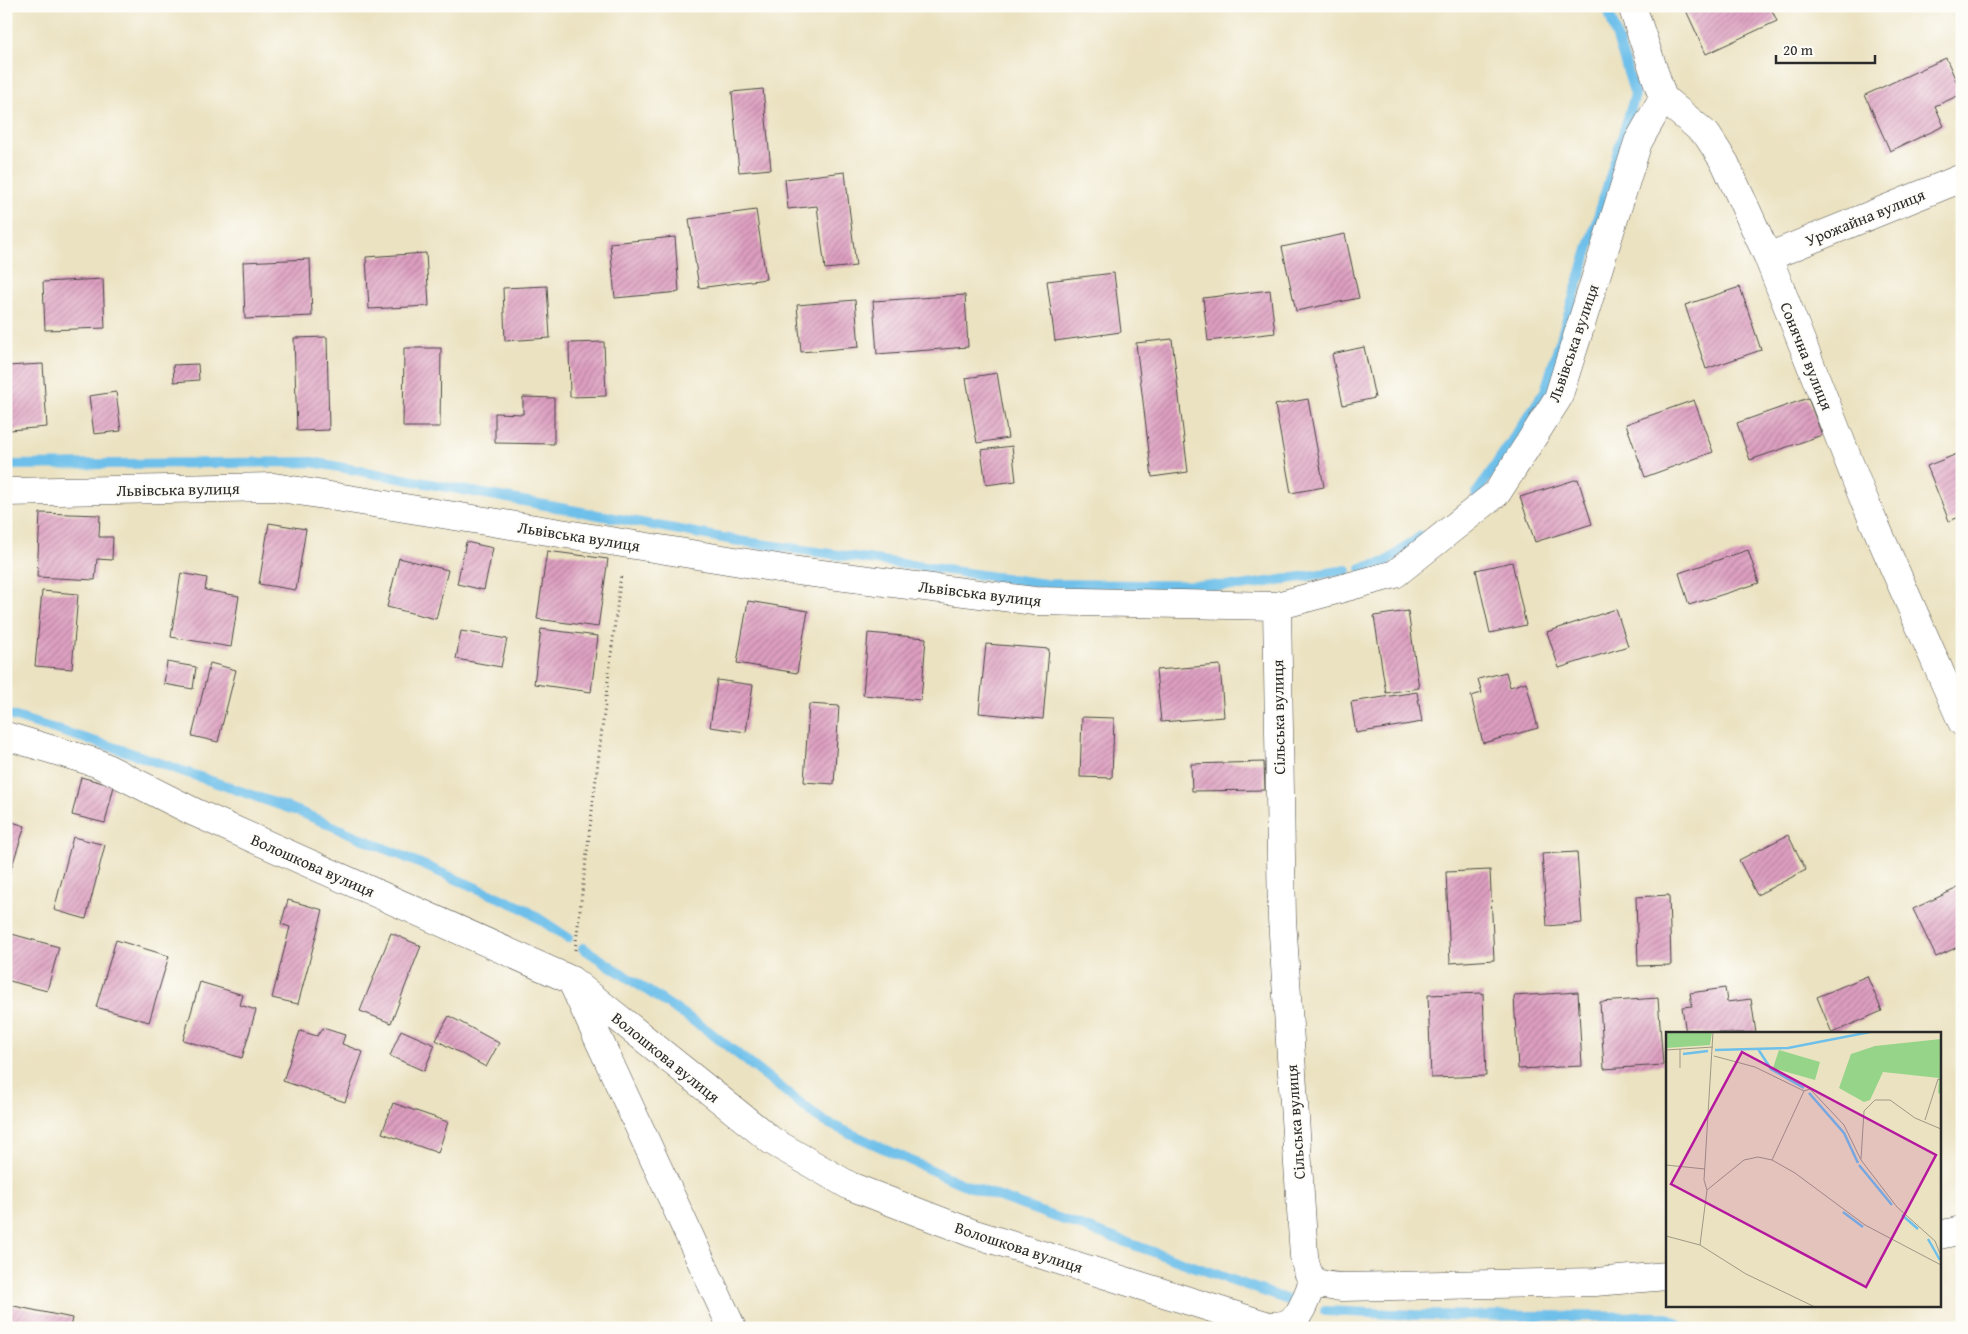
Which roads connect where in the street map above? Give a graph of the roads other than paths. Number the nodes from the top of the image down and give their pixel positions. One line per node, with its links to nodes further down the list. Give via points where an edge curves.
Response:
1 (1632, 6): 2 (street)
2 (1663, 98): 4 (street, Сонячна вулиця, via 1707,135 1725,163); 6 (street, Львівська вулиця, via 1638,142 1558,398 1497,493 1395,574)
3 (1962, 178): 4 (street, Урожайна вулиця)
4 (1768, 257): 7 (street, Сонячна вулиця, via 1862,495)
5 (6, 492): 6 (street, Львівська вулиця, via 274,487 790,570 1034,600)
6 (1277, 606): 13 (street, Сільська вулиця, via 1282,919 1304,1256 1307,1273)
7 (1962, 722)
8 (6, 736): 9 (street, Волошкова вулиця, via 96,763 203,816)
9 (571, 980): 13 (street, Волошкова вулиця, via 772,1141 850,1186 972,1233 1269,1326 1283,1327 1296,1320); 14 (street)
10 (1962, 1230): 11 (street)
11 (1940, 1234)
12 (1666, 1276): 13 (street, via 1595,1282 1352,1286)
13 (1313, 1282)
14 (732, 1328)

